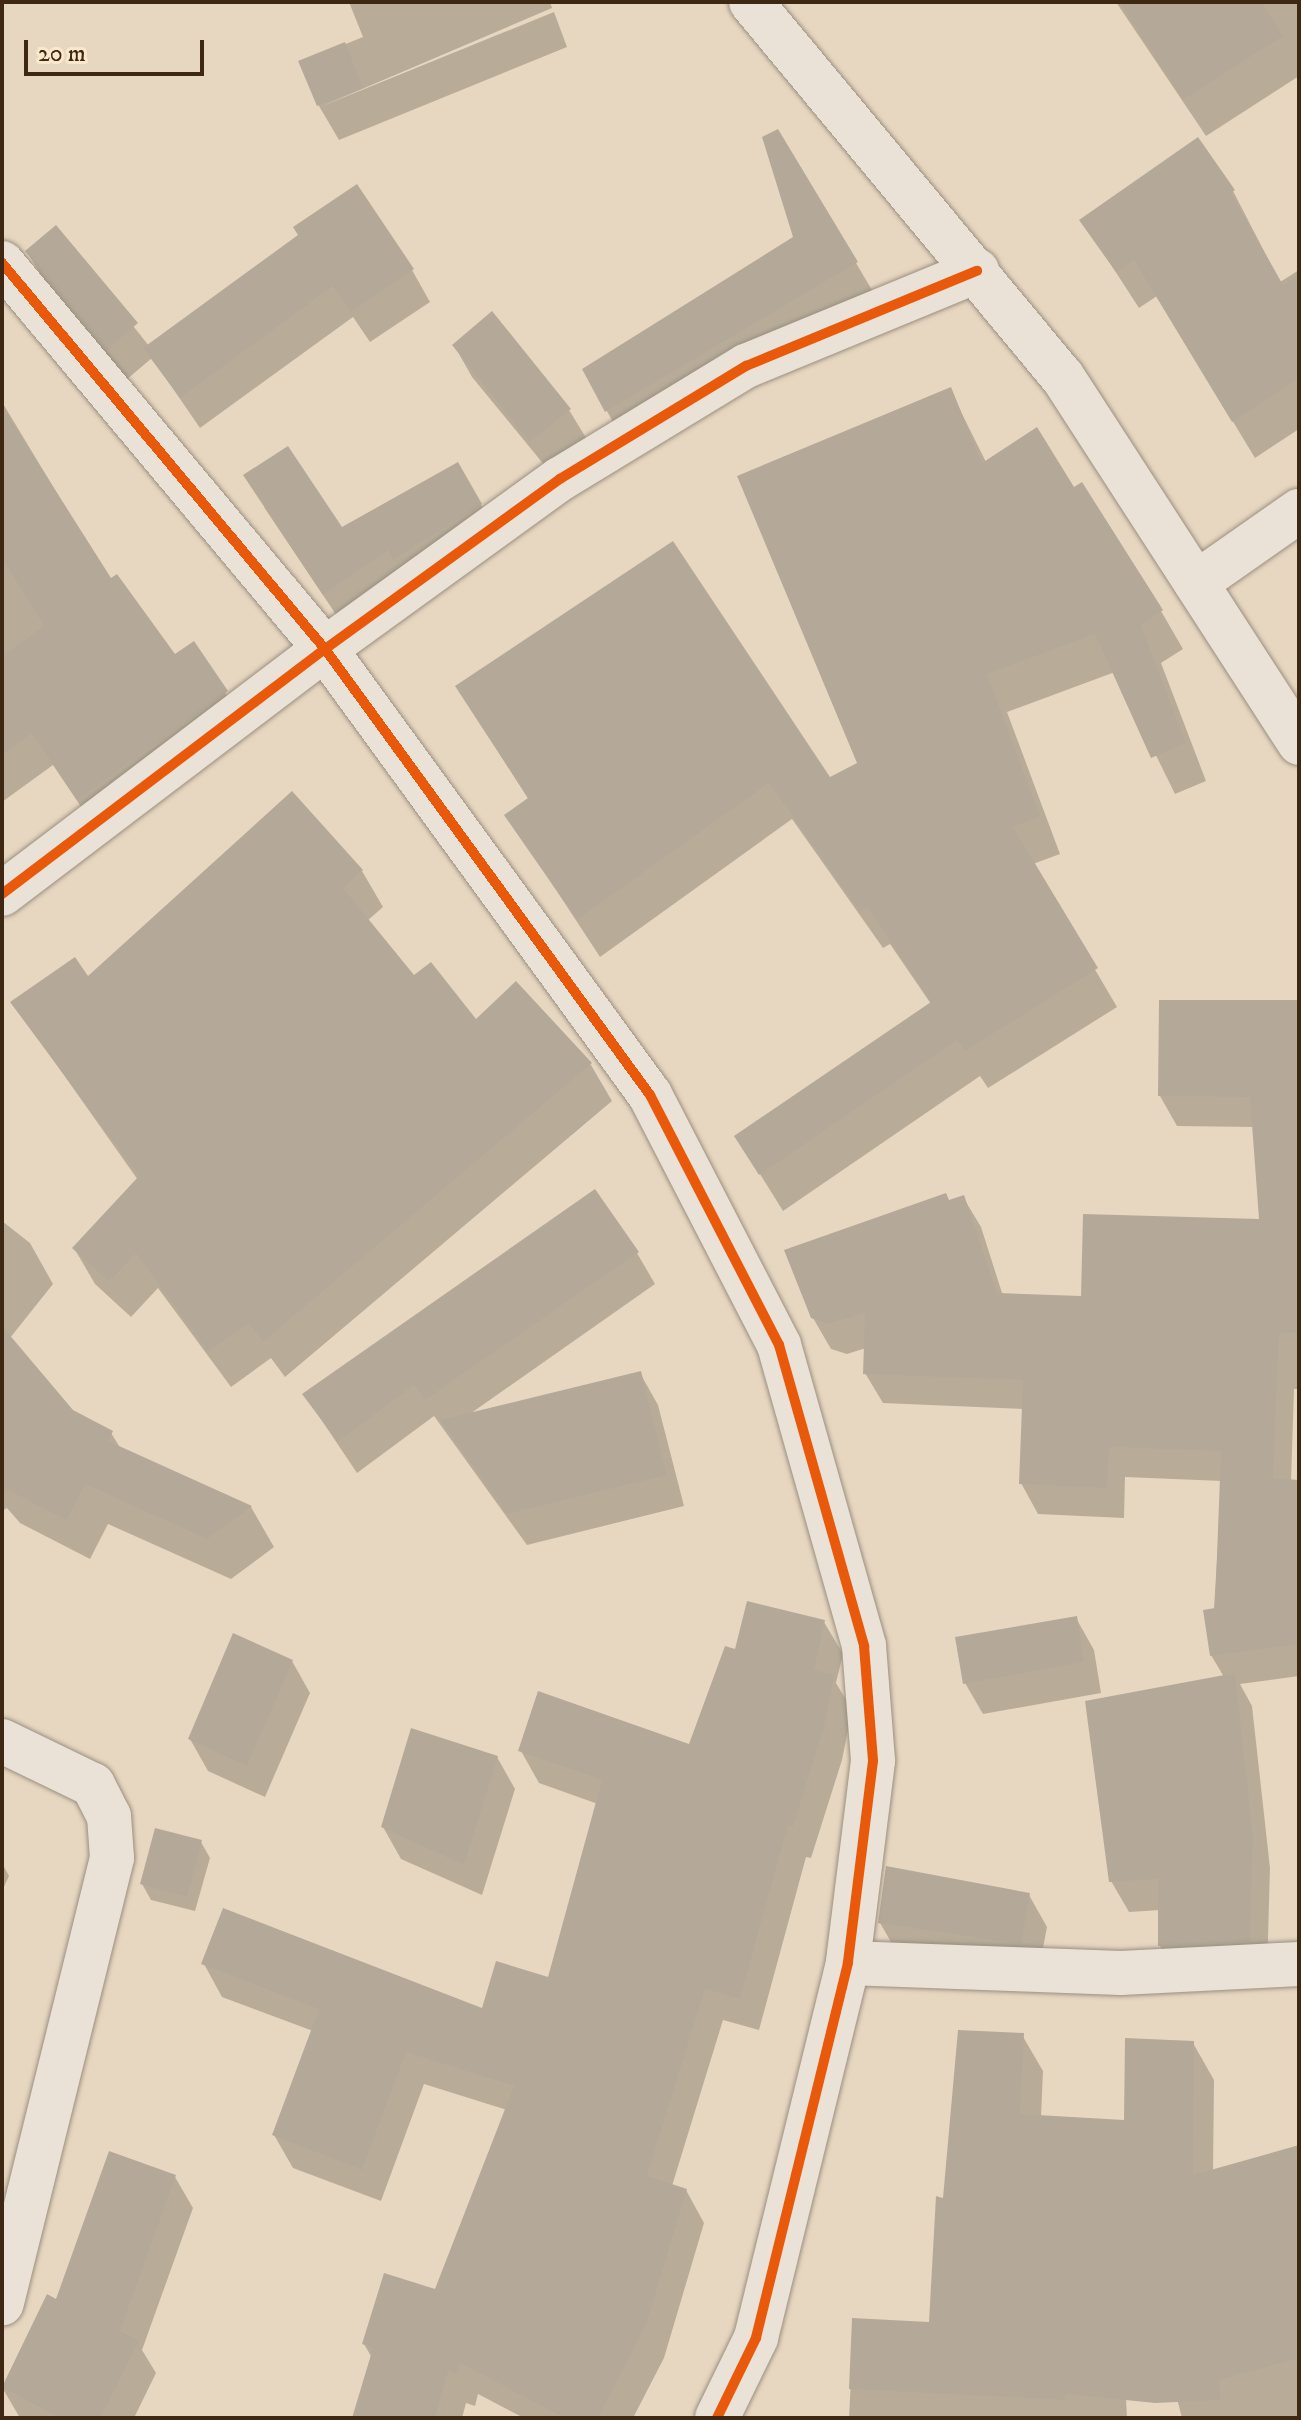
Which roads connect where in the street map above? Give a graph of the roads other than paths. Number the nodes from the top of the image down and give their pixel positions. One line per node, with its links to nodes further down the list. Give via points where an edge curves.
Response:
1 (751, 2): 3 (street)
2 (2, 263): 6 (street)
3 (977, 271): 5 (street, via 1062,376); 6 (street, via 746,366 560,479)
4 (1299, 511): 5 (street)
5 (1196, 583): 7 (street)
6 (325, 649): 8 (street); 10 (street, via 650,1095 779,1345 864,1646 873,1761)
7 (1299, 743)
8 (2, 894)
9 (2, 1741): 12 (street, via 93,1785 109,1816 112,1858)
10 (848, 1963): 11 (street, via 1121,1973); 13 (street, via 756,2338)
11 (1299, 1964)
12 (2, 2304)
13 (717, 2418)

